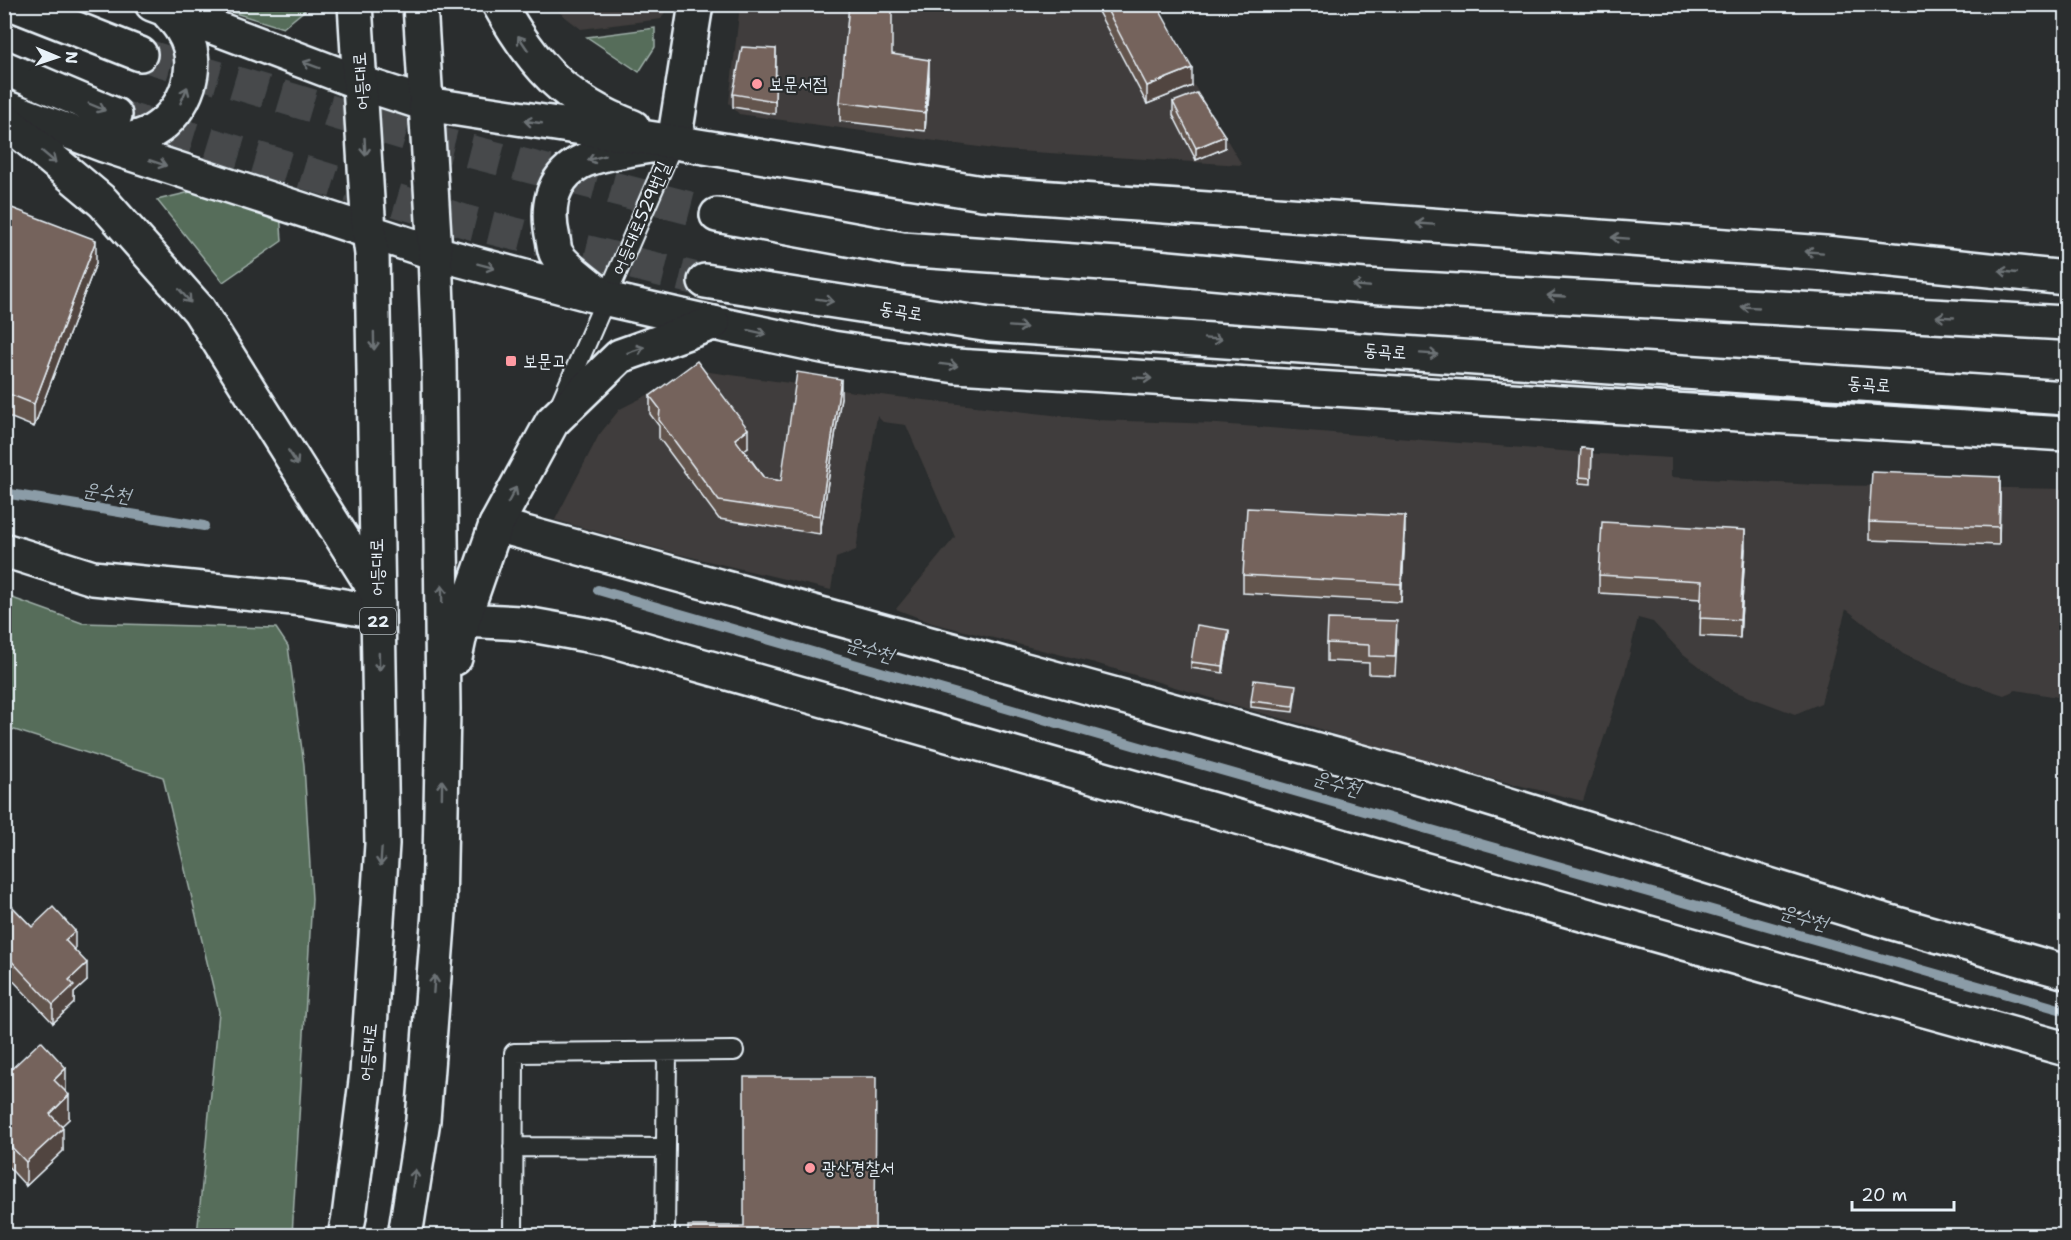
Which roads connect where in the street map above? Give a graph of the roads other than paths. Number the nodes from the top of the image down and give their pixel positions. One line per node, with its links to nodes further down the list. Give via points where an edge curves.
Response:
1 (13, 4): 7 (main road)
2 (355, 4): 9 (main road, 어등대로 / 22)
3 (420, 4): 10 (main road)
4 (499, 4): 14 (main road, one-way to 4, via 616,120 564,90 534,60)
5 (696, 4): 14 (main road, 어등대로529번길)
6 (159, 8): 9 (main road, one-way to 6); 15 (main road, one-way to 6, via 151,132 170,118 184,99 191,76 191,52 182,30)
7 (140, 54)
8 (4, 68): 12 (main road, one-way to 12)
9 (361, 83): 10 (main road); 17 (main road, 어등대로 / 22, one-way to 17)
10 (426, 104): 14 (main road, one-way to 10); 18 (main road)
11 (4, 107): 15 (main road)
12 (115, 115)
13 (4, 119): 29 (main road, one-way to 29, via 103,202 199,310)
14 (674, 142): 19 (main road, one-way to 14, via 1825,253 982,193); 21 (lane, 어등대로529번길); 21 (main road, one-way to 21, via 581,162 564,174 555,187 550,209 556,253)
15 (104, 145): 17 (main road, one-way to 17)
16 (717, 215): 23 (main road, one-way to 16, via 1364,286 902,249)
17 (369, 232): 18 (main road); 29 (main road, 어등대로 / 22, one-way to 29)
18 (435, 253): 21 (main road, one-way to 21); 31 (main road, one-way to 18)
19 (2067, 278)
20 (705, 281): 24 (main road, 동곡로, one-way to 24, via 990,325)
21 (607, 299): 22 (main road); 25 (lane, 어등대로529번길)
22 (713, 323): 25 (main road, one-way to 22, via 620,356); 26 (main road, one-way to 26, via 832,348 956,366)
23 (2067, 323)
24 (2067, 398)
25 (552, 422): 27 (main road, one-way to 25)
26 (2067, 435)
27 (496, 525): 30 (main road); 32 (main road, via 1441,784 1864,915)
28 (4, 550): 29 (main road, via 93,578)
29 (378, 603): 38 (main road, 어등대로 / 22, one-way to 38, via 382,844 367,1072)
30 (463, 620): 31 (main road); 33 (main road, via 520,623 604,638)
31 (443, 709): 39 (main road, one-way to 31, via 423,1120 439,912)
32 (2067, 972)
33 (2067, 1049)
34 (734, 1051): 35 (lane)
35 (667, 1052): 36 (lane, via 514,1053); 37 (lane)
36 (513, 1147): 37 (lane); 40 (lane)
37 (666, 1148): 41 (lane)
38 (345, 1236)
39 (405, 1236)
40 (513, 1236)
41 (665, 1236)

